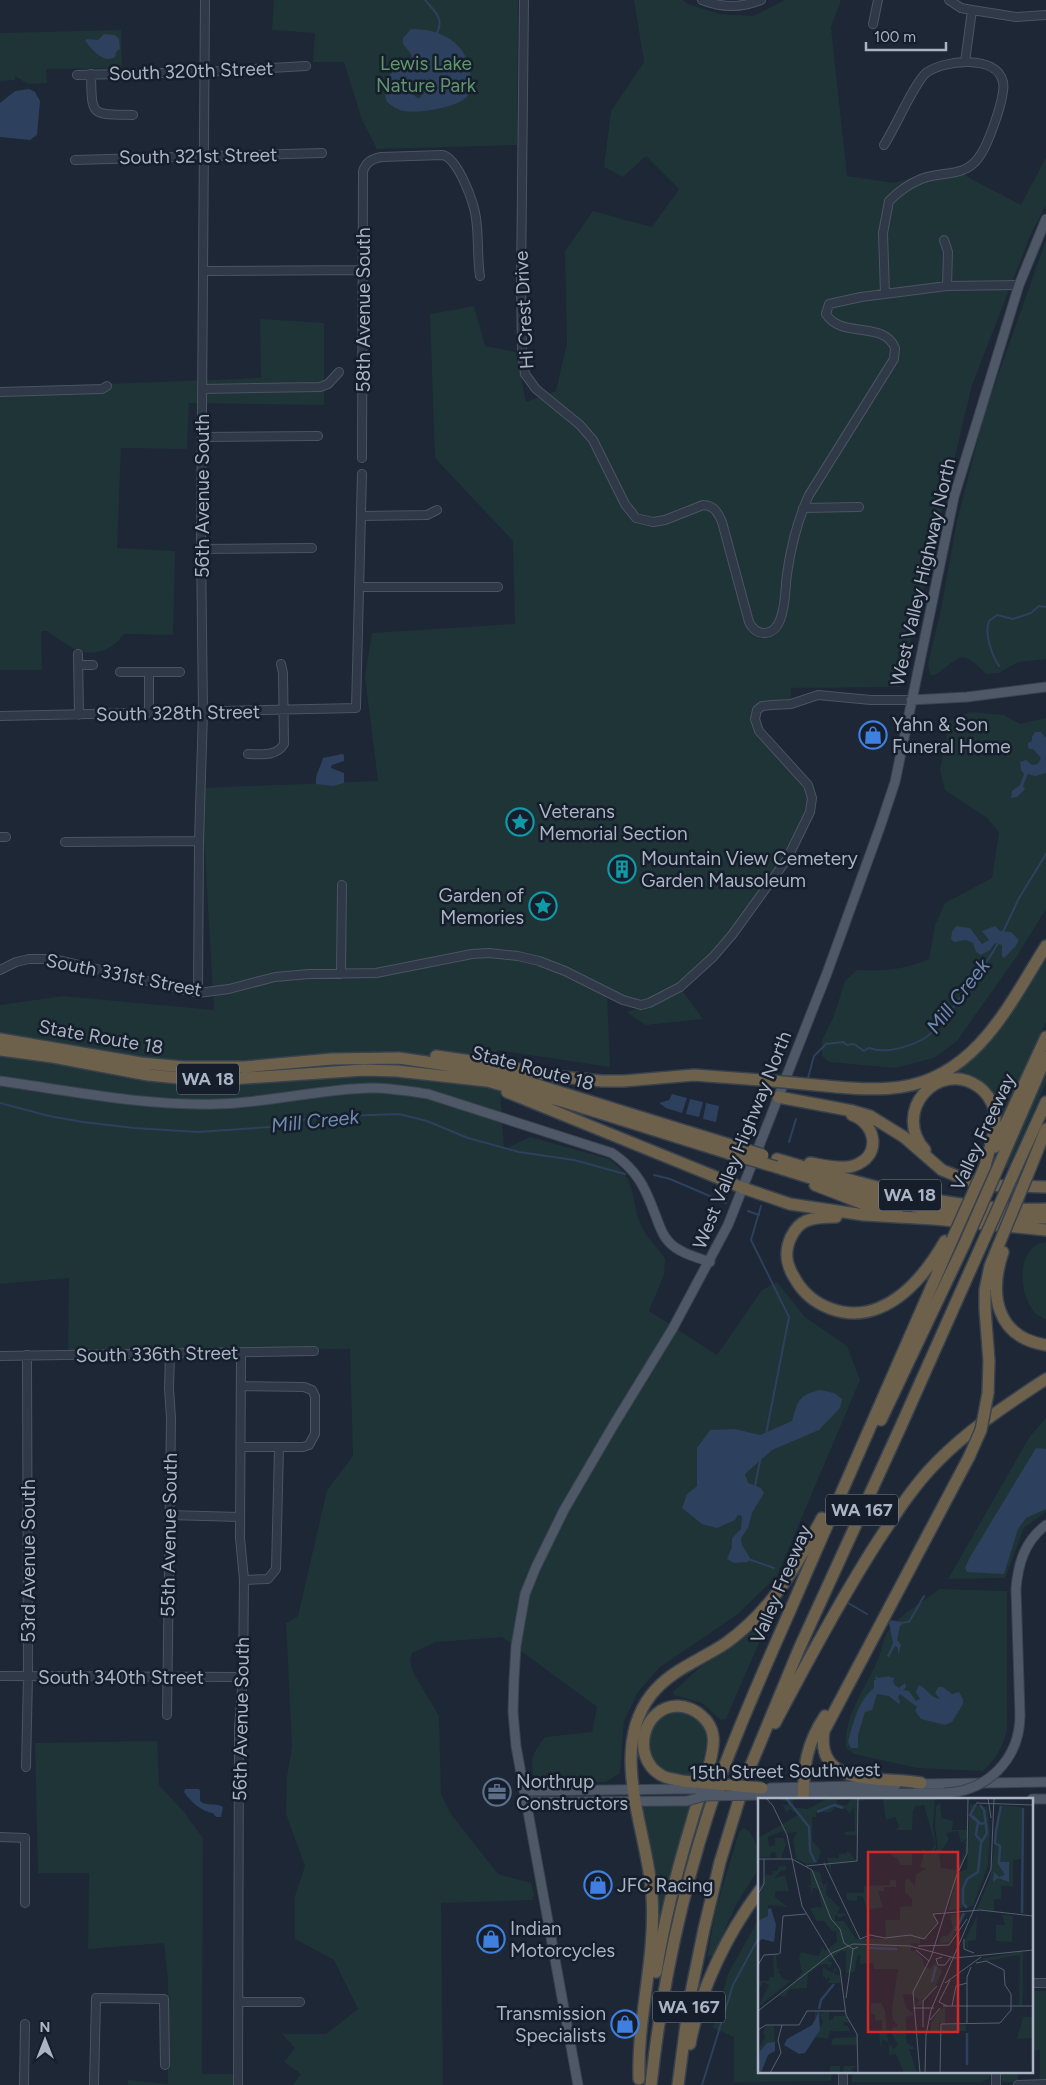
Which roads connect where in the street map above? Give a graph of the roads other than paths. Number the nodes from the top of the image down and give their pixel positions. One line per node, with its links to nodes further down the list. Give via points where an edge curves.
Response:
1 (205, 0): 12 (street, 56th Avenue South)
2 (524, 0): 37 (street, Hi Crest Drive, via 521,283 525,374 536,389 580,425 593,440 636,518 653,522 665,520 703,504 715,510 722,522 749,622 763,634 771,632 781,619 791,546)
3 (702, 0): 4 (street, via 727,6)
4 (761, 0)
5 (878, 0): 9 (street)
6 (949, 0): 7 (street, via 961,8)
7 (972, 10): 8 (street, via 1016,17); 10 (street)
8 (1046, 15)
9 (873, 24)
10 (965, 62): 16 (street, via 940,66 924,74); 27 (street, via 991,66 998,72 1004,87 1001,102 985,146 972,166 964,171 921,179 889,201 883,233)
11 (306, 66): 12 (street, South 320th Street)
12 (204, 72): 13 (street, South 320th Street); 18 (street, 56th Avenue South)
13 (90, 74): 14 (street, South 320th Street); 15 (street, via 94,109 100,113)
14 (77, 75)
15 (133, 114)
16 (884, 146)
17 (322, 153): 18 (street, South 321st Street)
18 (203, 155): 19 (street, South 321st Street); 23 (street, 56th Avenue South)
19 (75, 160)
20 (1046, 219): 25 (main road, West Valley Highway North)
21 (944, 240): 26 (street, via 948,252)
22 (362, 270): 23 (street); 24 (street, 58th Avenue South, via 363,171 367,163 381,157 443,155 449,157 461,176 476,218); 34 (street, 58th Avenue South)
23 (204, 271): 30 (street, 56th Avenue South)
24 (480, 276)
25 (1019, 285): 26 (street); 52 (main road, West Valley Highway North, via 954,498)
26 (947, 286): 27 (street)
27 (885, 294): 37 (street, Hi Crest Drive, via 835,302 826,308 826,314 834,323 882,334 893,343 894,360)
28 (340, 372): 30 (street, via 320,387)
29 (108, 386): 31 (street, via 102,389)
30 (202, 389): 33 (street, 56th Avenue South)
31 (0, 392)
32 (318, 436): 33 (street)
33 (202, 437): 41 (street, 56th Avenue South)
34 (362, 458)
35 (362, 474): 39 (street)
36 (859, 507): 37 (street)
37 (802, 508)
38 (437, 510): 39 (street, via 428,515)
39 (361, 516): 42 (street)
40 (312, 548): 41 (street)
41 (201, 549): 55 (street, 56th Avenue South)
42 (359, 587): 43 (street); 53 (street, South 328th Street, via 356,708)
43 (498, 587)
44 (78, 654): 46 (street)
45 (280, 664): 53 (street)
46 (79, 665): 47 (street); 56 (street)
47 (93, 665)
48 (120, 672): 49 (street)
49 (149, 672): 50 (street); 54 (street)
50 (180, 672)
51 (1046, 688): 52 (main road)
52 (911, 700): 64 (street, South 331st Street, via 818,695 791,704 762,706 757,710 755,719 759,731 808,785 812,798 810,812 793,850 732,935 689,980 657,1000 632,1004 552,965 518,956 462,955 376,973); 73 (main road, West Valley Highway North, via 895,782 880,827)
53 (283, 710): 55 (street, South 328th Street); 58 (street, via 284,744 280,750 274,754)
54 (149, 712): 55 (street, South 328th Street); 56 (street, South 328th Street)
55 (204, 712): 59 (street, 56th Avenue South)
56 (79, 715): 57 (street, South 328th Street)
57 (0, 716)
58 (248, 754)
59 (199, 841): 60 (street); 65 (street, 56th Avenue South)
60 (65, 842)
61 (342, 886): 64 (street)
62 (1046, 946): 70 (highway, bridge, via 980,1045 945,1072 903,1087 866,1089 694,1076 602,1081 431,1055 375,1053)
63 (0, 970): 65 (street, South 331st Street, via 29,959 54,959)
64 (340, 974): 65 (street, South 331st Street, via 275,977)
65 (198, 993)
66 (1046, 1037): 79 (highway, Valley Freeway)
67 (0, 1039): 70 (highway, State Route 18 / WA 18, via 141,1063 184,1067 244,1067)
68 (0, 1050): 71 (highway, State Route 18 / WA 18, via 179,1078 230,1079 364,1070)
69 (1046, 1057): 106 (highway, bridge, via 964,1245 813,1567)
70 (332, 1059): 77 (highway, State Route 18 / WA 18, via 399,1058 481,1070 566,1093)
71 (464, 1079): 77 (highway, State Route 18 / WA 18, via 518,1088); 83 (highway, via 542,1106)
72 (0, 1081): 91 (main road, via 179,1104 253,1102 370,1088 428,1094 612,1153 636,1173 660,1229 670,1243 681,1251)
73 (778, 1097): 75 (highway); 83 (main road, West Valley Highway North)
74 (1046, 1102): 115 (highway, WA 167, bridge, via 799,1649)
75 (819, 1105): 78 (highway, via 864,1120 873,1137 869,1156 850,1167); 80 (highway, via 862,1112 879,1120)
76 (1046, 1129): 90 (highway, bridge)
77 (732, 1150): 78 (highway, State Route 18 / WA 18, bridge)
78 (777, 1163): 81 (highway, State Route 18 / WA 18); 84 (highway, State Route 18 / WA 18, via 952,1203 1015,1210)
79 (985, 1166): 80 (highway, via 993,1134 994,1110 981,1089 957,1079 932,1085 920,1096 914,1114 920,1145); 89 (highway, Valley Freeway, bridge)
80 (942, 1170): 82 (highway, via 979,1185)
81 (789, 1171): 86 (highway, State Route 18 / WA 18, via 951,1213); 87 (highway, via 864,1204)
82 (1046, 1187)
83 (743, 1188): 85 (highway, via 790,1204); 91 (main road, West Valley Highway North)
84 (1046, 1209)
85 (864, 1215): 87 (highway); 89 (highway, via 808,1220 793,1232 787,1251 788,1268 802,1289 815,1302 834,1311 856,1313 878,1309 901,1295 928,1269)
86 (1046, 1218)
87 (934, 1219): 88 (highway)
88 (1046, 1228)
89 (949, 1240): 100 (highway, Valley Freeway / WA 167)
90 (1002, 1244): 92 (highway, via 995,1289 998,1307 1019,1335); 108 (highway, bridge, via 990,1266 985,1290 988,1393 980,1430 969,1457)
91 (710, 1262): 119 (main road, West Valley Highway North, via 564,1510 526,1594 516,1646 514,1712)
92 (1046, 1345)
93 (314, 1351): 94 (street, South 336th Street)
94 (241, 1352): 95 (street, South 336th Street); 99 (street, 56th Avenue South)
95 (170, 1354): 96 (street, South 336th Street); 103 (street, 55th Avenue South)
96 (27, 1355): 97 (street, South 336th Street); 110 (street, 53rd Avenue South)
97 (0, 1356)
98 (1046, 1379): 115 (highway, via 958,1442 907,1497 839,1602)
99 (241, 1386): 101 (street, 56th Avenue South); 102 (street, via 301,1386 312,1390 315,1396 315,1434 311,1443 306,1447)
100 (879, 1408): 106 (highway, Valley Freeway / WA 167); 122 (highway, via 785,1584 734,1637 668,1678 646,1703 637,1722 631,1764)
101 (241, 1447): 102 (street); 104 (street, 56th Avenue South)
102 (279, 1448): 107 (street, via 274,1573 264,1580)
103 (169, 1515): 104 (street); 111 (street, 55th Avenue South)
104 (240, 1517): 107 (street, 56th Avenue South)
105 (1046, 1525): 121 (main road, bridge, via 1024,1550 1018,1571 1018,1737 996,1773 969,1789 944,1793)
106 (804, 1579): 139 (highway, Valley Freeway / WA 167, via 744,1716 704,1828 672,1951)
107 (244, 1580): 112 (street, 56th Avenue South)
108 (873, 1638): 117 (highway, via 824,1731 825,1754 838,1771 853,1776); 121 (highway, via 810,1741)
109 (0, 1676): 110 (street, South 340th Street)
110 (28, 1676): 111 (street, South 340th Street); 114 (street, 53rd Avenue South)
111 (167, 1677): 112 (street, South 340th Street); 113 (street, 55th Avenue South)
112 (243, 1677): 127 (street, 56th Avenue South, via 239,1727)
113 (167, 1715)
114 (26, 1767)
115 (746, 1777): 140 (highway, WA 167, via 720,1862 702,1938)
116 (1046, 1782): 117 (main road, 15th Street Southwest)
117 (921, 1783): 121 (main road, 15th Street Southwest)
118 (681, 1785): 120 (highway, bridge); 122 (main road, 15th Street Southwest); 133 (highway, via 657,1773 643,1750 645,1732 652,1719 662,1710 673,1707 688,1708 701,1716 712,1731 713,1745 667,1916)
119 (524, 1791): 122 (main road, 15th Street Southwest); 123 (main road, West Valley Highway North)
120 (765, 1793): 121 (main road, 15th Street Southwest); 122 (main road, 15th Street Southwest, bridge, via 687,1801)
121 (803, 1794)
122 (635, 1796): 123 (main road, 15th Street Southwest); 133 (highway, via 650,1875 653,1914)
123 (526, 1802): 138 (main road, West Valley Highway North)
124 (0, 1838): 126 (street, via 25,1838)
125 (758, 1893): 141 (highway, via 719,1958 697,2016)
126 (24, 1903)
127 (238, 2002): 128 (street); 137 (street, 56th Avenue South)
128 (300, 2002)
129 (25, 2024): 135 (street)
130 (164, 2065): 136 (street, via 164,1999 96,1998)
131 (843, 2072): 142 (street)
132 (996, 2072): 143 (street)
133 (639, 2082)
134 (1046, 2084): 144 (street)
135 (24, 2085)
136 (94, 2085)
137 (238, 2085)
138 (578, 2085)
139 (651, 2085)
140 (678, 2085)
141 (682, 2085)
142 (843, 2085)
143 (996, 2085)
144 (1018, 2085)

